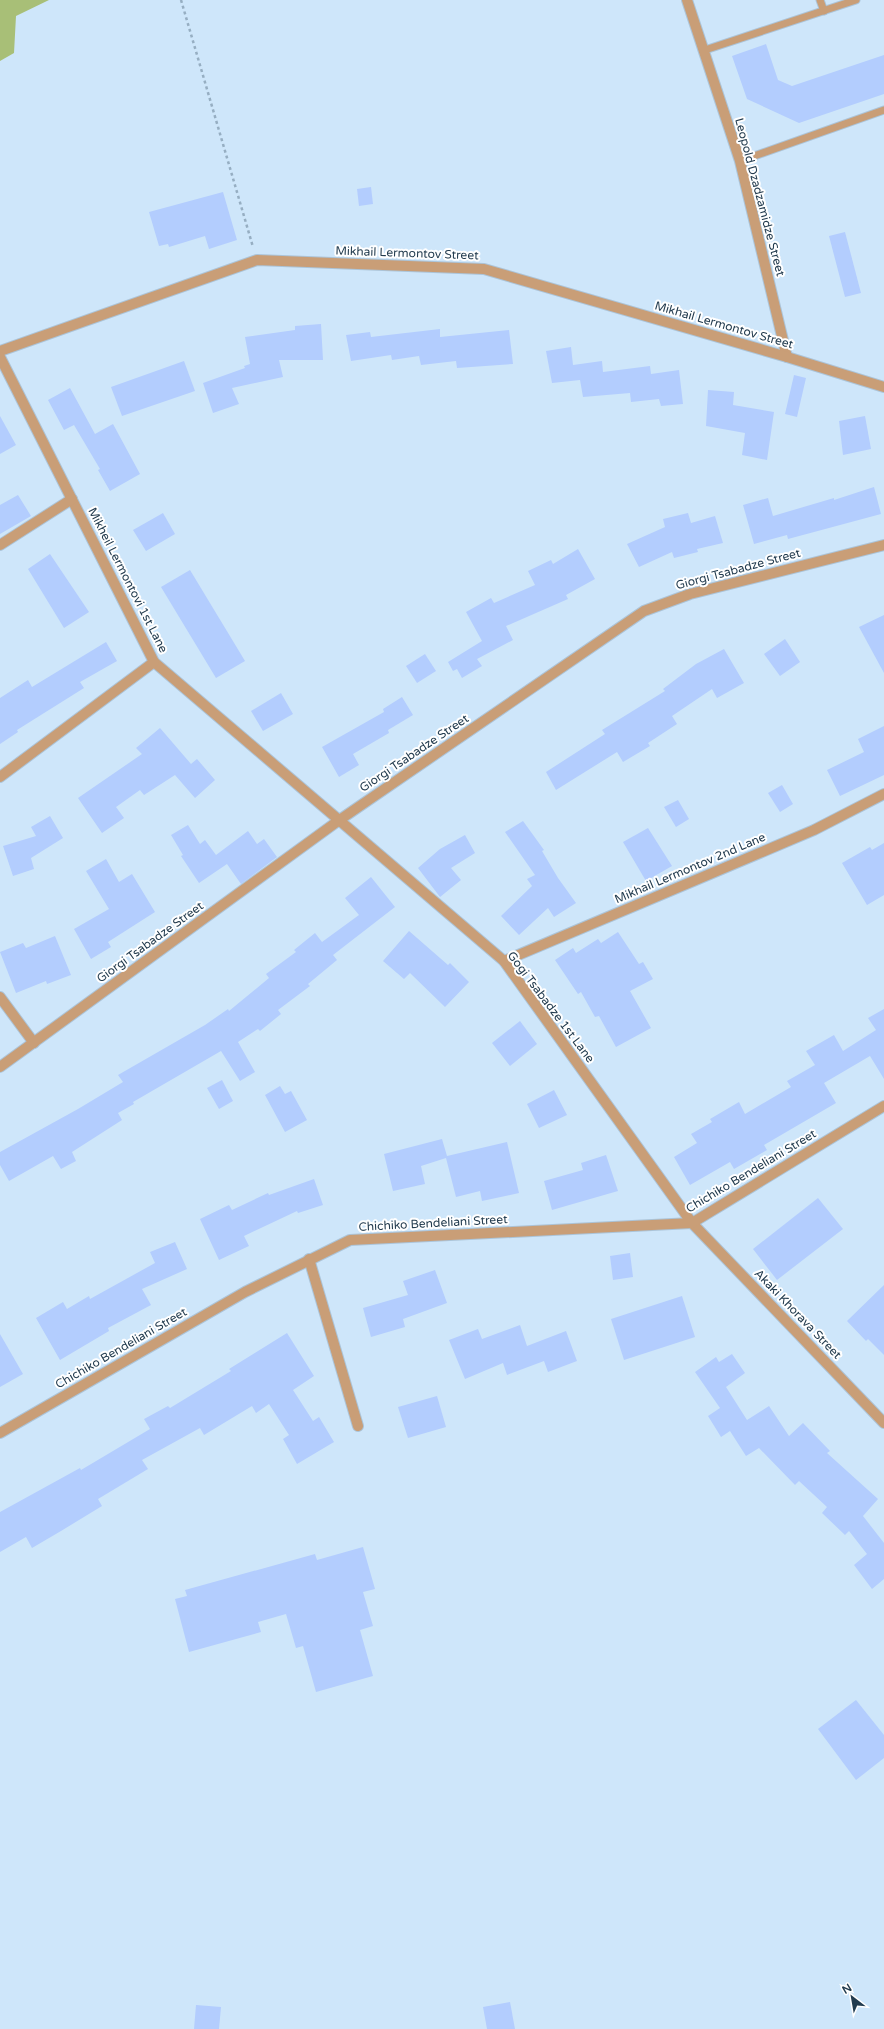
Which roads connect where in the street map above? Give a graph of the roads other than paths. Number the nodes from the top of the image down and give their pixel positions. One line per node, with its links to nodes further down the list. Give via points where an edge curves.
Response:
1 (687, 0): 5 (street, Leopold Dzadzamidze Street)
2 (820, 0): 4 (lane)
3 (856, 0): 4 (lane)
4 (824, 11): 5 (lane)
5 (705, 50): 7 (street, Leopold Dzadzamidze Street)
6 (884, 110): 7 (lane)
7 (740, 161): 10 (street, Leopold Dzadzamidze Street)
8 (0, 352): 10 (street, Mikhail Lermontov Street, via 257,260 484,269)
9 (0, 357): 12 (street, Mikheil Lermontovi 1st Lane)
10 (787, 357): 11 (street, Mikhail Lermontov Street)
11 (884, 387)
12 (72, 498): 13 (street); 15 (street, Mikheil Lermontovi 1st Lane)
13 (0, 545)
14 (884, 545): 18 (street, Giorgi Tsabadze Street, via 690,594 644,611)
15 (154, 662): 16 (street); 18 (street, Mikheil Lermontovi 1st Lane)
16 (0, 777)
17 (884, 794): 19 (street, Mikhail Lermontov 2nd Lane, via 814,830)
18 (338, 821): 19 (street, Gogi Tsabadze 1st Lane); 21 (street, Giorgi Tsabadze Street)
19 (504, 961): 24 (street, Gogi Tsabadze 1st Lane)
20 (0, 997): 21 (street)
21 (34, 1043): 22 (street, Giorgi Tsabadze Street)
22 (0, 1067)
23 (884, 1106): 24 (street, Chichiko Bendeliani Street)
24 (692, 1223): 25 (street, Chichiko Bendeliani Street, via 350,1240); 26 (street, Akaki Khorava Street)
25 (309, 1259): 27 (street); 28 (street, Chichiko Bendeliani Street, via 244,1292)
26 (884, 1424)
27 (358, 1426)
28 (0, 1433)

